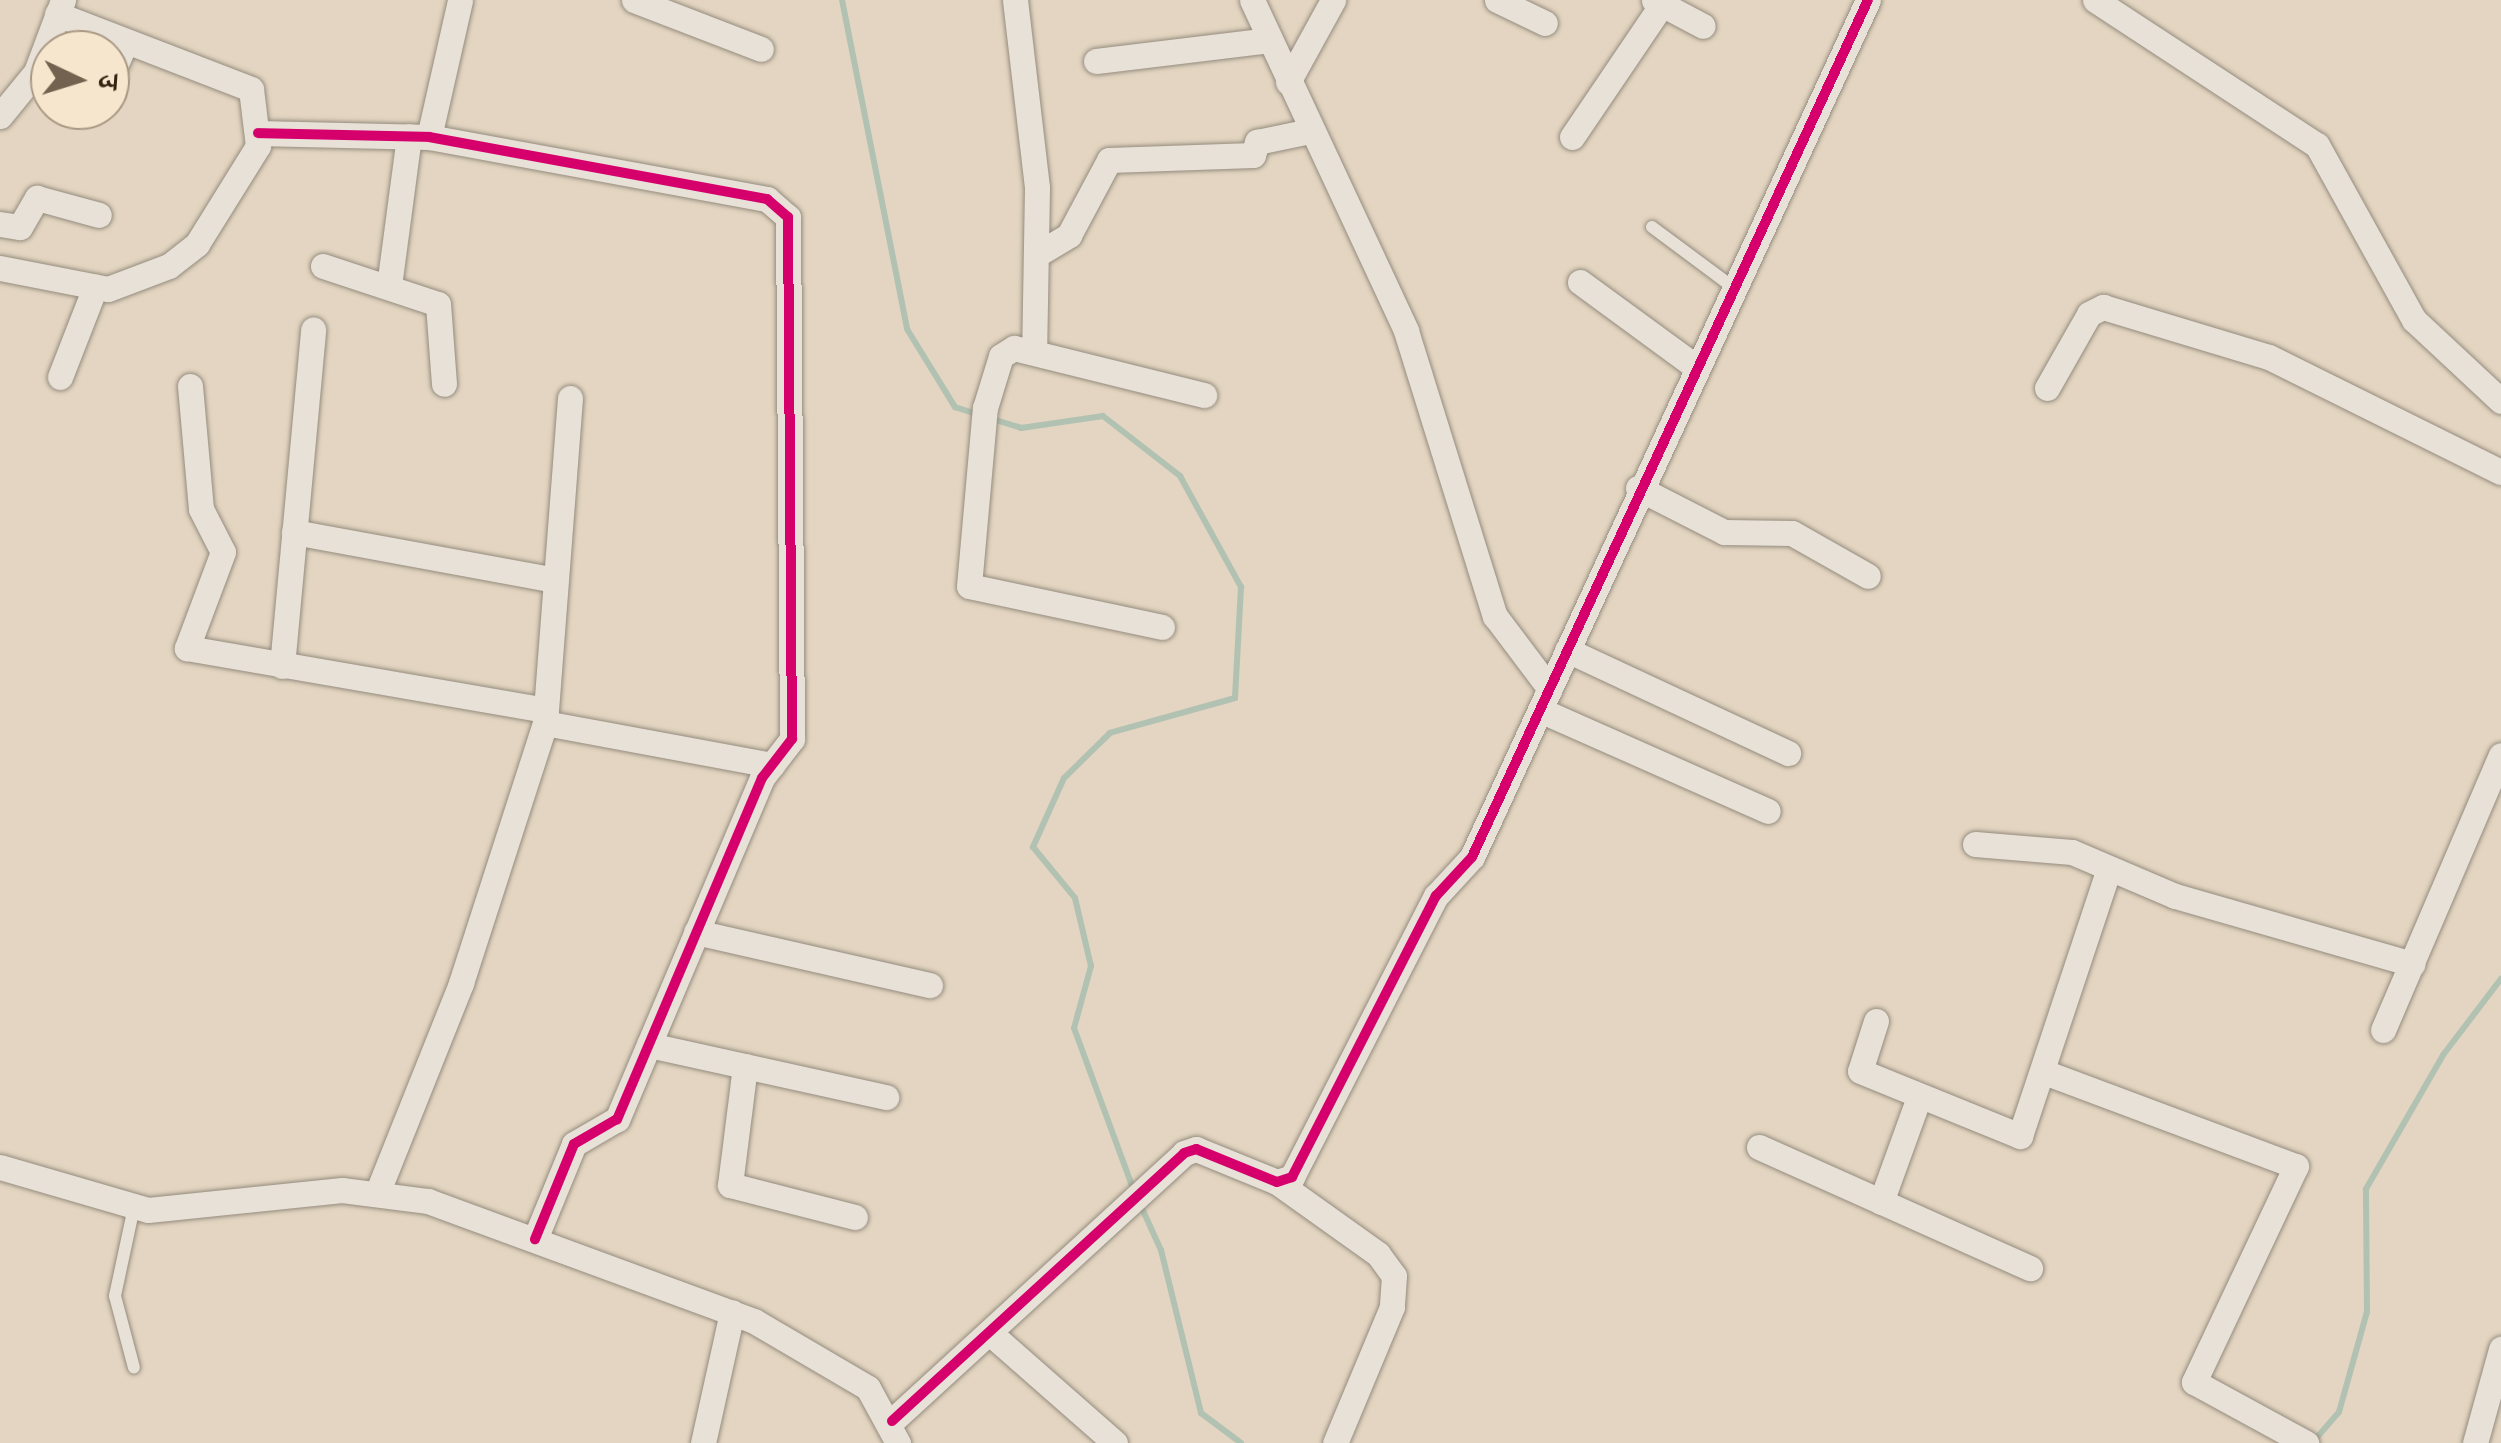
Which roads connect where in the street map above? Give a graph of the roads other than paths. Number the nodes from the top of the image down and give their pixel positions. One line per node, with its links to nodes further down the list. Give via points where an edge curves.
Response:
1 (460, 0): 24 (street)
2 (634, 0): 16 (street)
3 (1015, 0): 29 (street)
4 (1252, 0): 14 (street)
5 (1333, 0): 19 (street)
6 (1497, 0): 12 (street)
7 (1868, 0): 33 (street)
8 (2095, 0): 11 (street)
9 (1658, 2): 13 (street); 25 (street)
10 (60, 7): 15 (street)
11 (2130, 10): 45 (street, via 2318,145 2414,320)
12 (1546, 23)
13 (1703, 26)
14 (1270, 40): 18 (street); 19 (street)
15 (133, 43): 17 (lane); 23 (street, via 251,89)
16 (761, 49)
17 (130, 50)
18 (1096, 61)
19 (1288, 82): 22 (street)
20 (30, 87): 21 (street)
21 (0, 116)
22 (1310, 131): 29 (street, via 1257,142 1253,155 1109,160 1069,235); 54 (street, via 1406,331 1495,616)
23 (258, 133): 24 (street); 35 (street, via 252,160 187,254)
24 (419, 136): 34 (street); 58 (street, via 767,199 788,217 792,739)
25 (1572, 137)
26 (99, 215): 27 (street, via 34,198 20,227)
27 (0, 224)
28 (1652, 227): 33 (lane)
29 (1036, 255): 37 (street)
30 (323, 266): 34 (street)
31 (0, 268): 35 (street)
32 (1580, 282): 38 (street)
33 (1730, 285): 38 (street)
34 (389, 286): 40 (street, via 438,304)
35 (95, 287): 39 (street)
36 (313, 329): 48 (street)
37 (1034, 352): 43 (street); 51 (street, via 1002,356 985,408 968,586)
38 (1692, 364): 47 (street)
39 (60, 378)
40 (444, 384)
41 (190, 386): 53 (street, via 201,508 223,552 187,648)
42 (2047, 388): 46 (street, via 2089,314 2103,308 2269,357)
43 (1204, 396)
44 (570, 398): 50 (street)
45 (2501, 401)
46 (2501, 472)
47 (1638, 488): 49 (street, via 1724,532 1792,533); 52 (street)
48 (294, 532): 50 (street); 53 (street)
49 (1868, 576)
50 (555, 580): 55 (street)
51 (1162, 626)
52 (1567, 650): 54 (street); 56 (street)
53 (282, 666): 55 (street)
54 (1545, 700): 59 (street); 74 (street, via 1472,857 1427,914 1292,1178)
55 (546, 717): 58 (street); 75 (street, via 462,983)
56 (1788, 752)
57 (2501, 755): 63 (street)
58 (772, 764): 62 (street)
59 (1768, 811)
60 (1974, 844): 61 (street, via 2059,850)
61 (2110, 868): 63 (street); 69 (street)
62 (696, 932): 64 (street); 67 (street)
63 (2412, 964): 66 (street)
64 (930, 985)
65 (1876, 1021): 71 (street, via 1860,1071)
66 (2383, 1030)
67 (648, 1045): 68 (street); 79 (street, via 612,1129 569,1151)
68 (745, 1066): 70 (street); 78 (street, via 730,1185)
69 (2044, 1072): 71 (street, via 2020,1136); 89 (street, via 2296,1166 2194,1382)
70 (886, 1097)
71 (1919, 1097): 76 (street)
72 (1759, 1148): 76 (street)
73 (0, 1167): 77 (street)
74 (1277, 1182): 82 (street, via 1196,1149); 88 (street, via 1378,1254 1394,1276 1392,1307)
75 (378, 1190): 77 (street); 79 (street)
76 (1881, 1202): 80 (street)
77 (134, 1207): 84 (lane, via 115,1296)
78 (855, 1216)
79 (536, 1240): 81 (street)
80 (2030, 1268)
81 (732, 1312): 85 (street, via 854,1376); 86 (street)
82 (991, 1334): 85 (street); 87 (street)
83 (2501, 1350): 90 (street)
84 (134, 1368)
85 (895, 1432)
86 (703, 1443)
87 (1114, 1443)
88 (1336, 1443)
89 (2305, 1443)
90 (2476, 1443)

